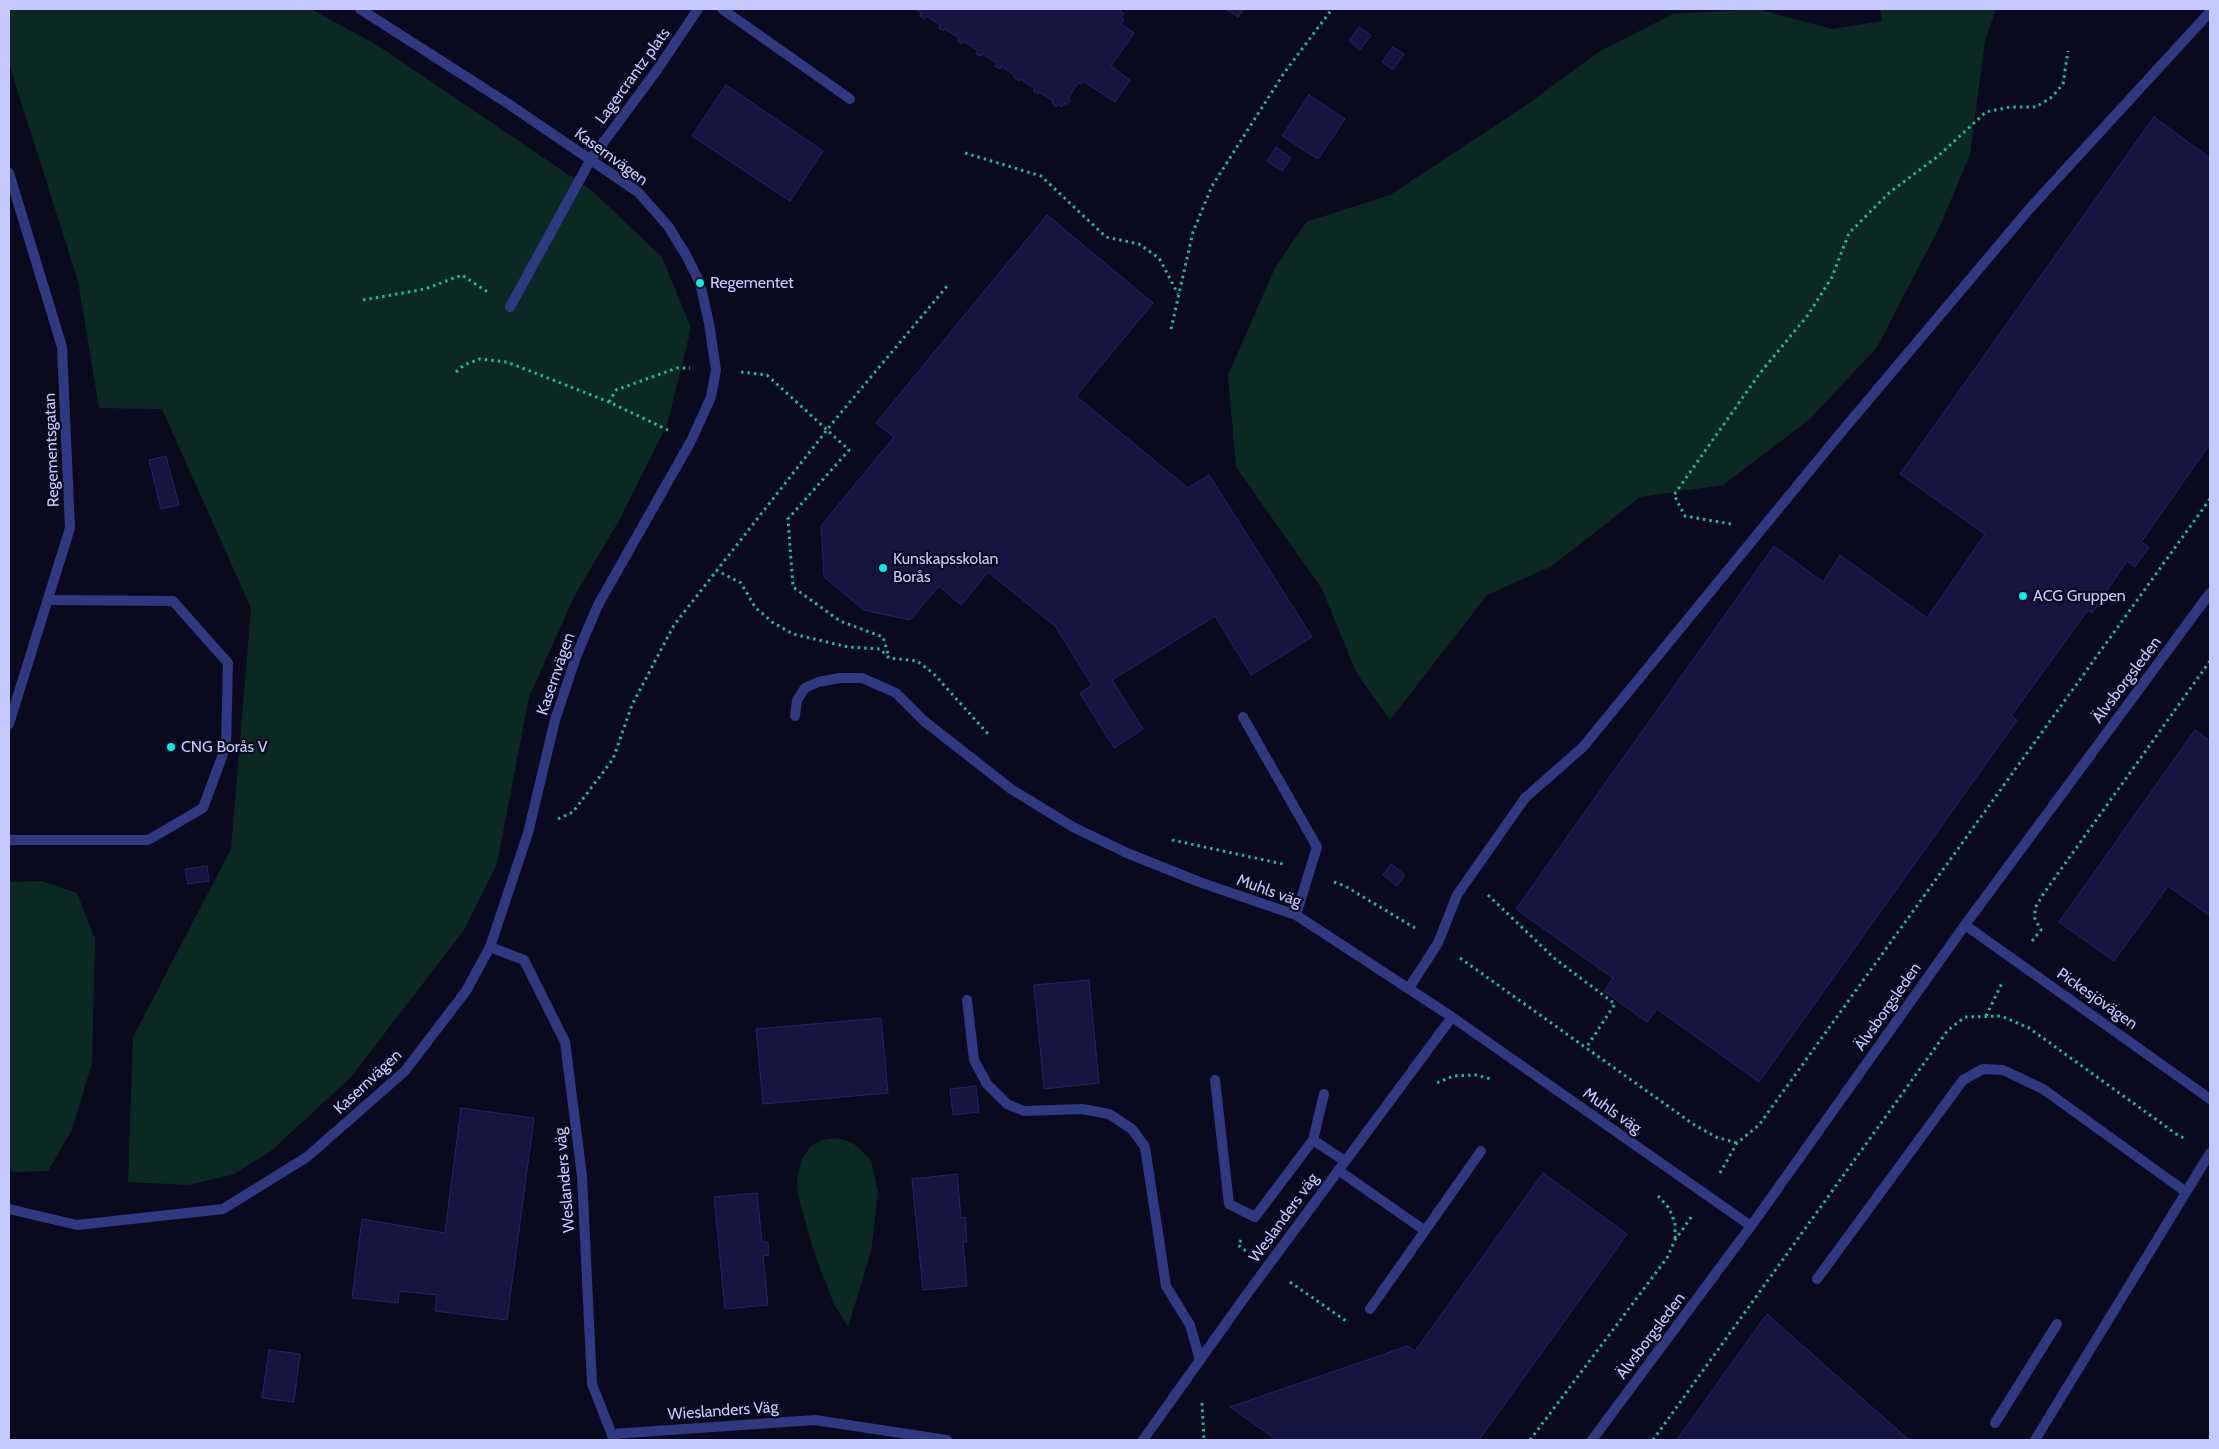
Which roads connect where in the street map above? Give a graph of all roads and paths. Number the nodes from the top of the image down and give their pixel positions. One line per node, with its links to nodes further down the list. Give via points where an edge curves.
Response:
1 (360, 9): 9 (street, Kasernvägen)
2 (698, 9): 9 (street, Lagercrantz plats)
3 (722, 9): 7 (street)
4 (1332, 9): 13 (path, via 1284,73 1212,186 1193,232)
5 (2210, 12): 24 (street, via 2031,207)
6 (2068, 51): 24 (path, via 2063,84 2052,97 2036,107 2010,107 1986,112 1937,157 1890,192 1849,233 1832,277 1808,315 1760,373 1674,496 1685,516)
7 (850, 98)
8 (965, 153): 13 (path, via 1041,176 1106,237 1139,244 1158,258)
9 (591, 159): 15 (street, Lagercrantz plats); 17 (street, Kasernvägen, via 638,192 668,226 686,255 700,283)
10 (9, 173): 27 (street, Regementsgatan, via 62,346 70,528)
11 (462, 275): 14 (path, via 425,289)
12 (948, 285): 21 (path)
13 (1179, 295): 16 (path)
14 (364, 300)
15 (510, 308)
16 (1171, 329)
17 (716, 370): 20 (path, via 677,368 616,390); 22 (street, Kasernvägen, via 711,397)
18 (456, 372): 20 (path, via 480,359 507,362)
19 (767, 375): 21 (path)
20 (609, 402): 22 (path)
21 (827, 431): 25 (path); 28 (path, via 848,450 788,519 793,587 840,621 883,637)
22 (691, 441): 34 (street, Kasernvägen, via 598,604 577,654 555,720)
23 (2210, 499): 53 (path, via 1758,1125)
24 (1762, 528): 38 (street, via 1583,746 1525,798)
25 (716, 570): 28 (path, via 742,583 755,607 793,634 848,647 880,649); 34 (path, via 674,625 632,705 613,759 573,812)
26 (2210, 593): 40 (street, Älvsborgsleden)
27 (48, 600): 32 (street, Regementsgatan); 36 (street, via 173,601 228,663 226,746 203,808 148,840)
28 (889, 658): 33 (path, via 917,661 933,673)
29 (2210, 661): 43 (path, via 2044,893 2035,908 2035,920 2041,930)
30 (796, 716): 39 (street, Muhls väg, via 797,700 806,688 833,679 862,678 896,693 924,721 1011,789 1073,827 1202,884)
31 (1243, 717): 37 (street, via 1317,847)
32 (9, 724)
33 (993, 739)
34 (528, 833): 42 (street, Kasernvägen)
35 (1164, 838): 37 (path, via 1280,862)
36 (9, 840)
37 (1308, 873): 39 (street); 41 (path, via 1345,886)
38 (1470, 876): 41 (street, via 1457,895); 48 (path, via 1554,958 1615,1004)
39 (1296, 915): 44 (street, Muhls väg)
40 (1965, 925): 43 (street, Pickesjövägen); 62 (street, Älvsborgsleden)
41 (1438, 943): 44 (street); 48 (path)
42 (490, 947): 60 (street, Kasernvägen, via 466,991 405,1071 307,1157 223,1209 76,1225); 71 (street, Weslanders väg, via 524,960 565,1042 582,1176 592,1384)
43 (2017, 961): 46 (path, via 1998,989); 51 (street, Pickesjövägen)
44 (1409, 988): 47 (street, Muhls väg)
45 (967, 1000): 69 (street, via 974,1060 987,1084 1006,1104 1024,1111 1082,1109 1109,1114 1132,1129 1145,1147 1166,1286 1190,1324)
46 (1986, 1016)
47 (1452, 1017): 56 (street, Weslanders väg); 59 (street, Muhls väg)
48 (1586, 1048): 53 (path, via 1693,1124 1716,1137)
49 (1215, 1080): 61 (street, via 1229,1204)
50 (1324, 1094): 52 (street)
51 (2210, 1099)
52 (1312, 1140): 56 (street); 61 (street)
53 (1737, 1143): 59 (path)
54 (1481, 1151): 63 (street)
55 (2210, 1153): 58 (street)
56 (1344, 1162): 57 (street, Weslanders väg)
57 (1338, 1170): 63 (street); 64 (street, Weslanders väg)
58 (2186, 1192): 65 (street, via 2043,1089 2003,1070 1983,1069 1963,1080); 76 (street)
59 (1707, 1195): 62 (street, Muhls väg); 74 (path, via 1675,1240 1667,1258)
60 (9, 1209)
61 (1255, 1217): 64 (path, via 1238,1245)
62 (1751, 1226): 75 (street, Älvsborgsleden)
63 (1424, 1230): 66 (street)
64 (1268, 1266): 68 (path); 69 (street, Weslanders väg)
65 (1817, 1279)
66 (1370, 1309)
67 (2057, 1324): 70 (street)
68 (1354, 1327)
69 (1200, 1360): 73 (street, Weslanders väg)
70 (1994, 1423)
71 (613, 1437): 72 (street, Wieslanders Väg, via 815,1420)
72 (947, 1440)
73 (1143, 1440)
74 (1530, 1440)
75 (1592, 1440)
76 (2035, 1440)

